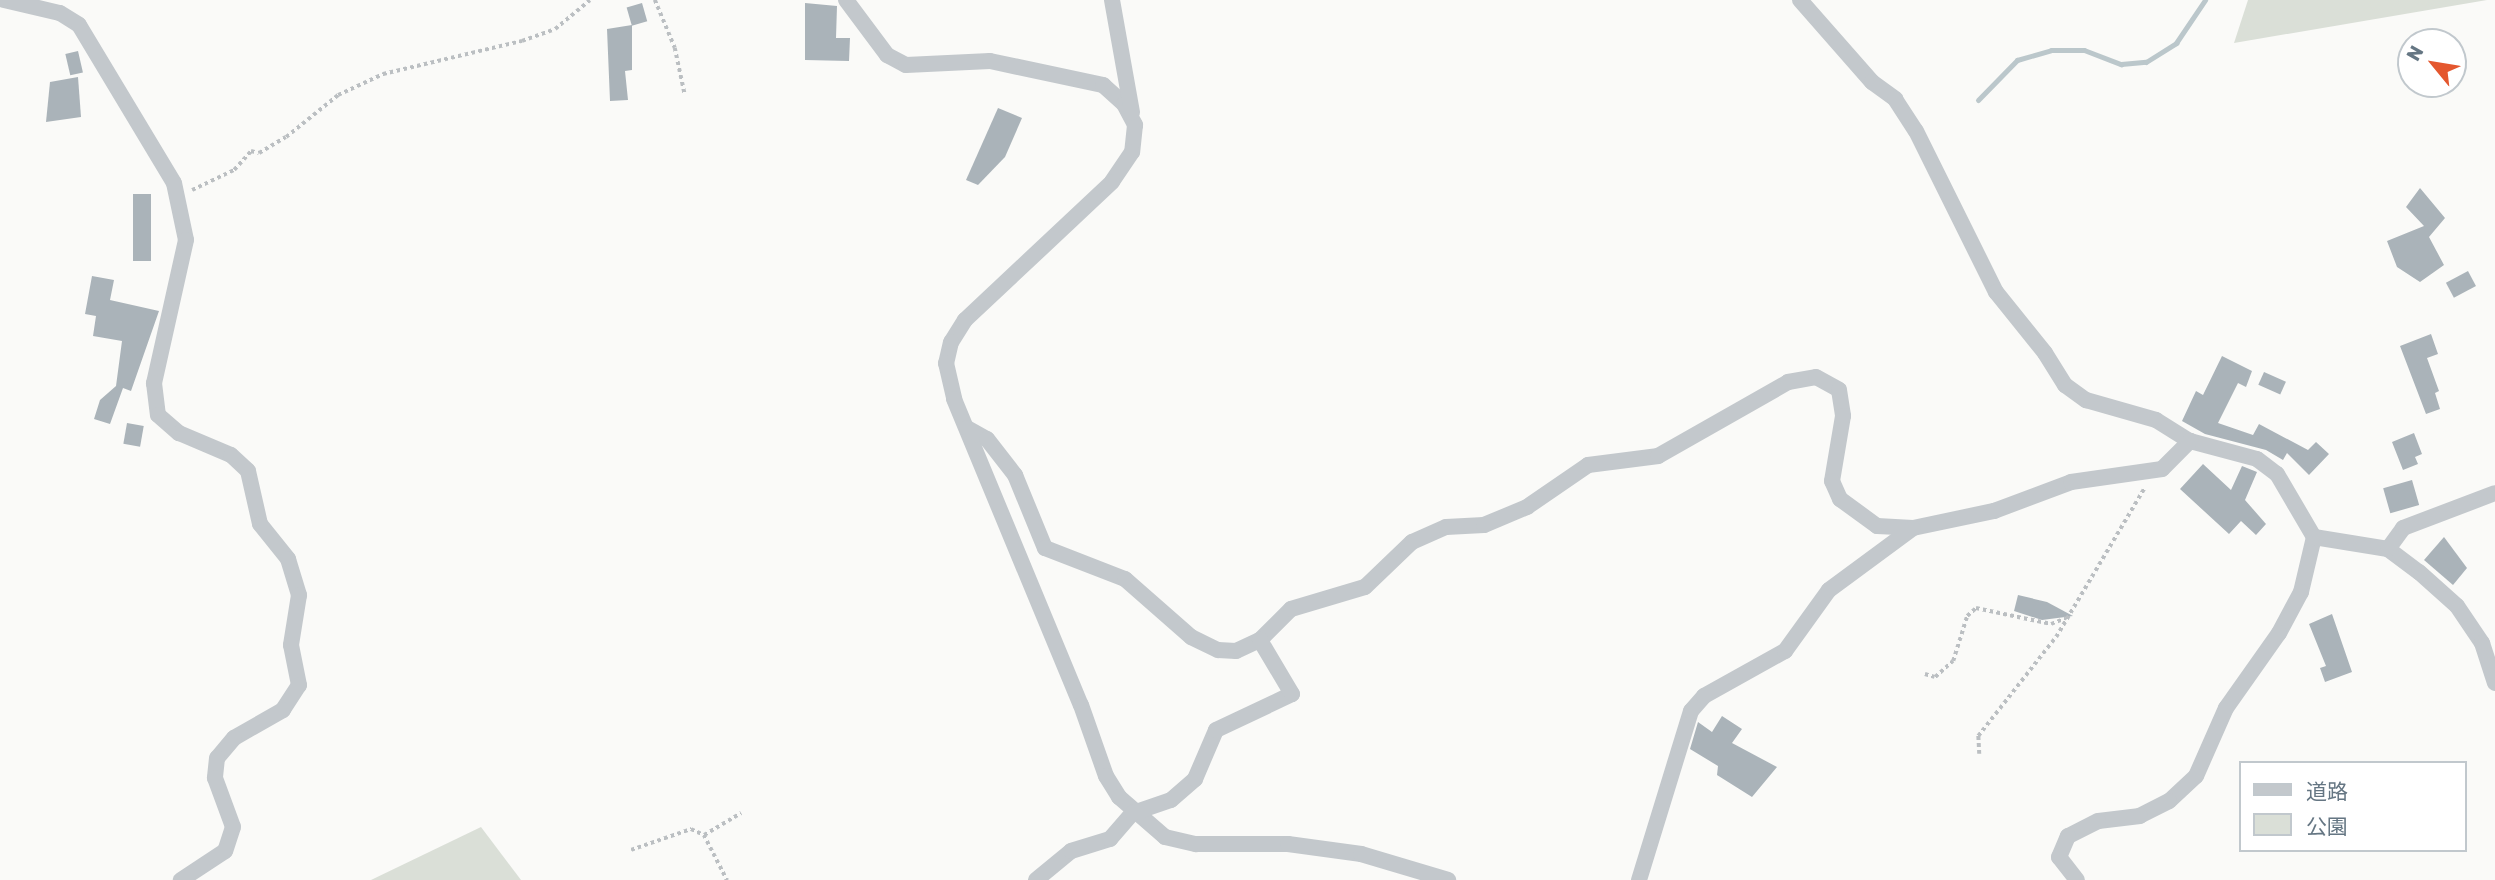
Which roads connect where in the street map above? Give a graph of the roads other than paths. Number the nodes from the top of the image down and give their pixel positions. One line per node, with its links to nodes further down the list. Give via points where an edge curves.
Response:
1 (4, 0): 5 (street); 16 (street, via 60,13 79,25 174,183 186,240 154,383 158,415 179,433 231,455 248,471 260,524 288,559 299,595 291,645 299,685 283,710 234,738 217,758 215,778 233,827 225,851)
2 (846, 0): 6 (street, via 887,55 906,65 990,61 1103,85 1124,104)
3 (1112, 0): 6 (street)
4 (1800, 0): 8 (street, via 1872,82 1895,99 1916,131 1996,292 2045,353 2064,385 2086,400 2156,420)
5 (0, 10)
6 (1135, 125): 7 (street, via 1132,152 1112,181 984,301 951,342 948,382)
7 (967, 428): 13 (street, via 987,439 1015,475 1045,548 1125,579 1191,637 1218,650 1236,651); 15 (street, via 1106,776)
8 (2190, 441): 10 (street, via 2157,470 2071,482 1994,511); 11 (street, via 2257,459 2277,474)
9 (2495, 493): 12 (street, via 2403,528)
10 (1913, 528): 13 (street, via 1877,526 1840,499 1832,481 1843,416 1839,390 1816,377 1788,382 1658,456 1588,465 1527,507 1485,525 1446,527 1412,542 1365,587 1291,609); 19 (street, via 1829,590 1785,651 1704,696 1691,711)
11 (2314, 537): 12 (street); 20 (street, via 2301,592 2279,634 2226,708 2196,776 2169,801 2140,816 2098,821 2068,836 2059,856)
12 (2388, 549): 14 (street, via 2456,606 2482,643)
13 (1260, 640): 15 (street, via 1292,694 1216,730 1195,779 1171,800)
14 (2495, 683)
15 (1133, 813): 17 (street, via 1110,839 1071,851); 18 (street, via 1165,837 1196,844 1287,844 1361,854)
16 (181, 880)
17 (1036, 880)
18 (1448, 880)
19 (1640, 880)
20 (2077, 880)

